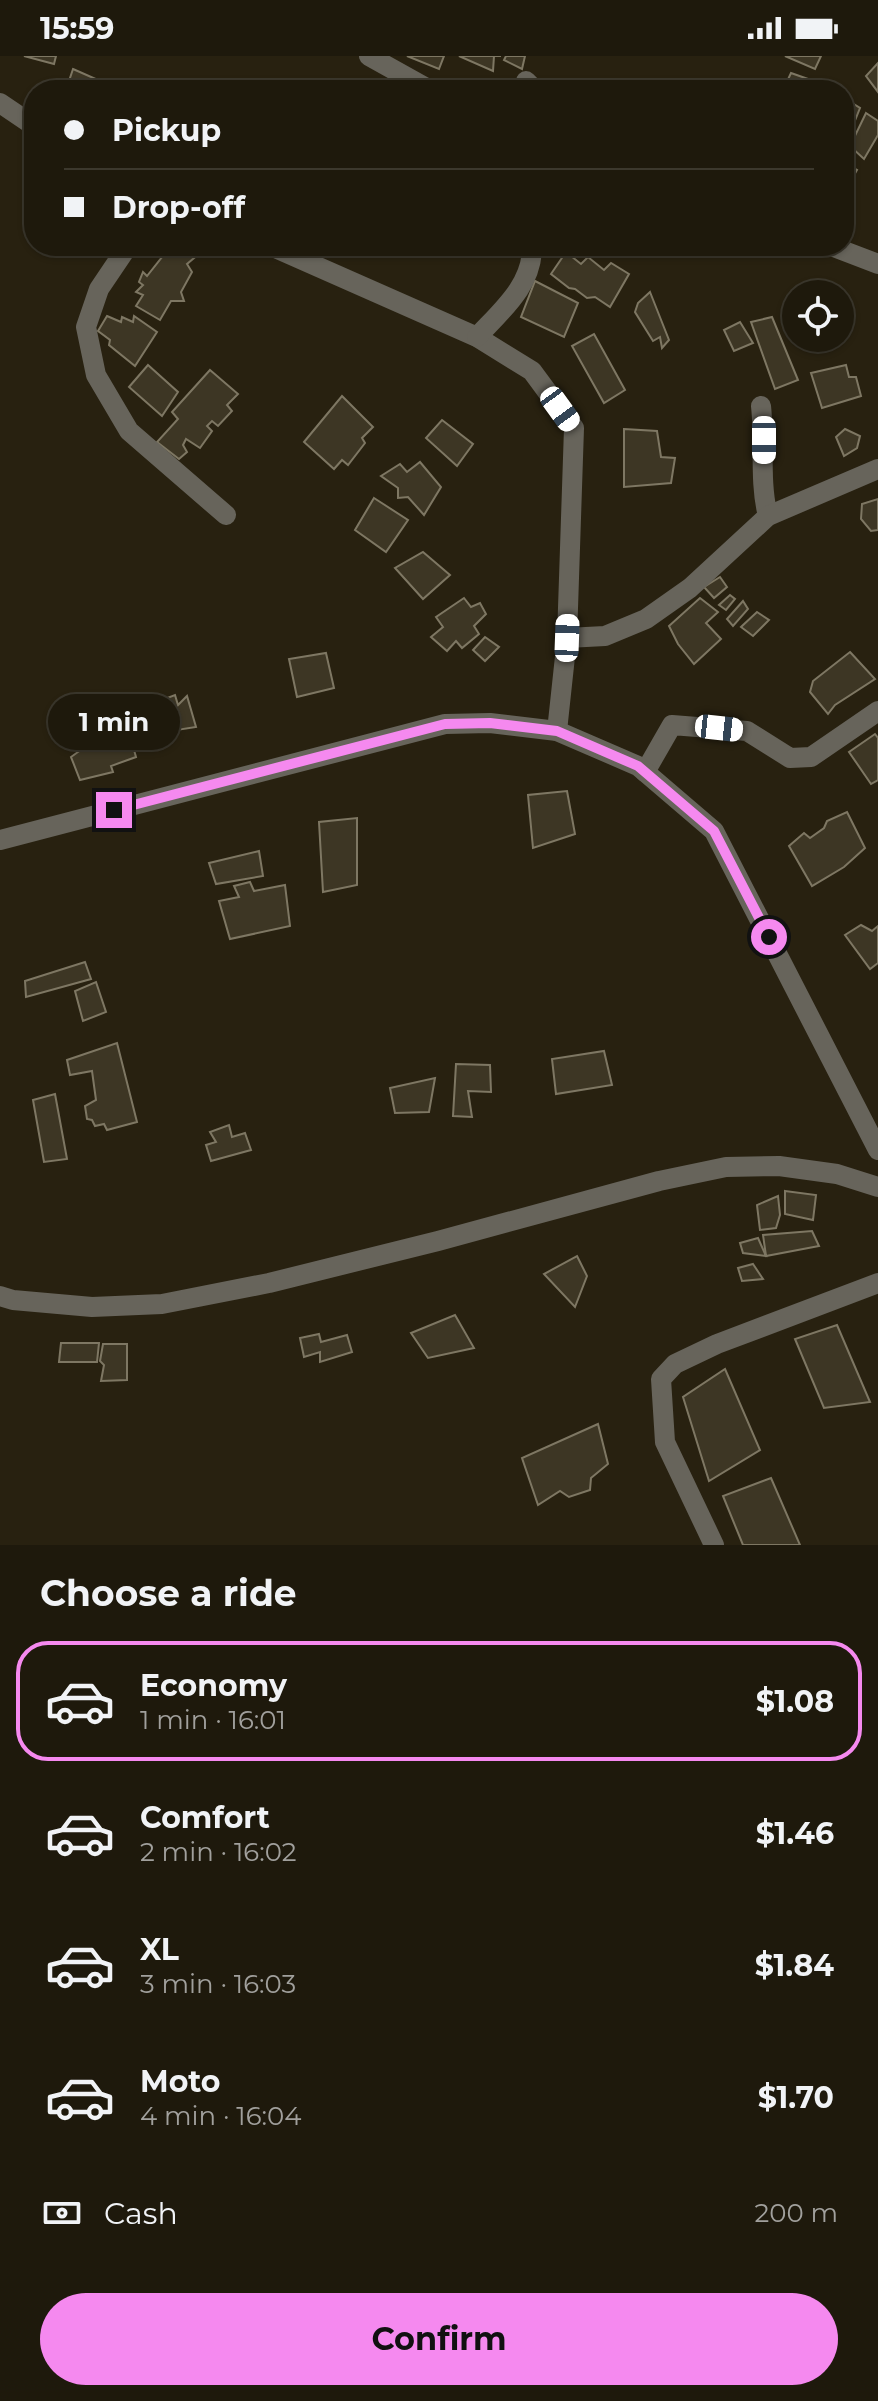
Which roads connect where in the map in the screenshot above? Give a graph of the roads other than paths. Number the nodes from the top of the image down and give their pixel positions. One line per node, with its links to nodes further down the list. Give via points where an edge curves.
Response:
1 (369, 56): 2 (street)
2 (412, 80)
3 (0, 103): 4 (street)
4 (24, 119)
5 (854, 255): 9 (street)
6 (121, 256): 13 (street, via 99,289 86,327 96,375 129,431)
7 (294, 256): 10 (street)
8 (532, 256): 10 (street, via 517,293)
9 (878, 264)
10 (477, 337): 15 (street, via 532,371 574,428)
11 (761, 406): 14 (street)
12 (878, 469): 14 (street)
13 (226, 515)
14 (768, 516): 15 (street, via 690,588 646,619 605,636)
15 (567, 638): 17 (street)
16 (878, 711): 18 (street, via 811,757 801,758 790,758 747,731 672,725)
17 (557, 731): 18 (street); 19 (street, via 445,724)
18 (645, 772): 20 (street, via 714,831)
19 (0, 840)
20 (878, 1150)
21 (878, 1187): 23 (street, via 837,1174 779,1166 726,1167 269,1283 162,1304 92,1307)
22 (878, 1283): 24 (street, via 717,1344 675,1364 661,1379 665,1442)
23 (0, 1296)
24 (714, 1545)

